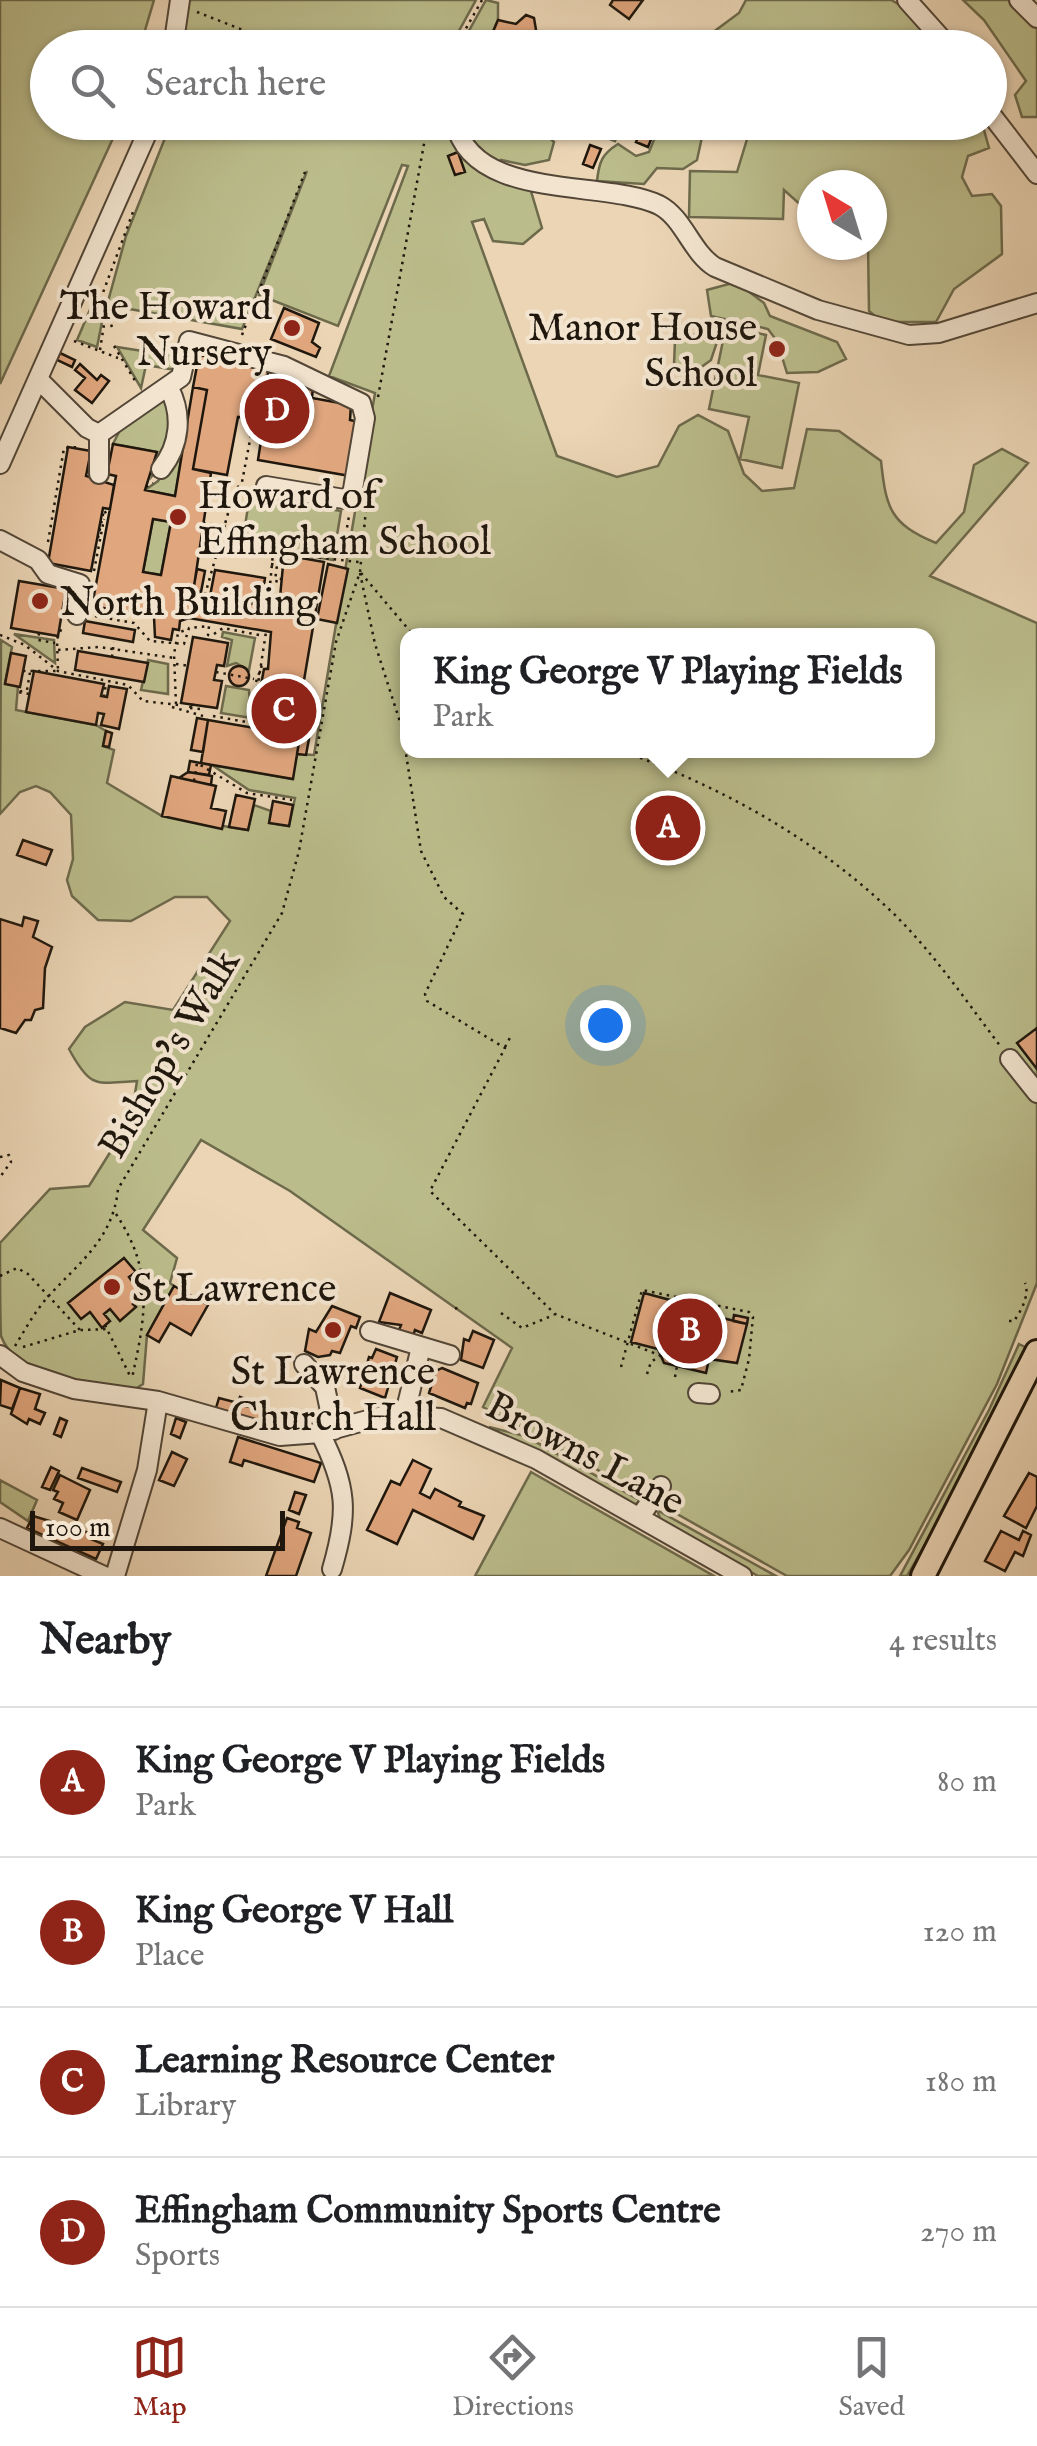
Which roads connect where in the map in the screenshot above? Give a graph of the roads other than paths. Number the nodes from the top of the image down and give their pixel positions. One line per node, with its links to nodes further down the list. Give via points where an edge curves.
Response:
1 (907, 0): 6 (street)
2 (1019, 0): 4 (street)
3 (188, 6): 5 (street)
4 (1037, 18)
5 (179, 30)
6 (934, 30)
7 (1007, 135): 10 (street)
8 (144, 140): 12 (street)
9 (463, 140): 11 (street, via 489,165 544,185 656,204 707,262 844,318 924,335)
10 (1037, 174)
11 (1037, 304)
12 (38, 378): 14 (street); 15 (street)
13 (168, 388): 14 (street); 16 (street, via 179,412 172,454); 18 (street, via 182,377 189,341 284,366 361,403 352,495)
14 (100, 434): 17 (street)
15 (0, 464)
16 (161, 469)
17 (99, 474)
18 (266, 486)
19 (1, 543): 20 (street, via 80,584)
20 (76, 614)
21 (1010, 1060): 22 (street)
22 (1037, 1093)
23 (370, 1331): 24 (street)
24 (421, 1348): 27 (street); 30 (street)
25 (1037, 1352): 39 (main road)
26 (6, 1353): 29 (street, Browns Lane, via 23,1372 74,1389 134,1389)
27 (450, 1355)
28 (304, 1364): 31 (street, via 326,1387)
29 (158, 1401): 31 (street, Browns Lane, via 280,1436); 37 (street, via 143,1486)
30 (405, 1414): 31 (street, Browns Lane); 33 (street, Browns Lane, via 441,1418 490,1437)
31 (327, 1432): 35 (street, via 344,1488 344,1524)
32 (660, 1486): 33 (street)
33 (640, 1517): 38 (street, Browns Lane)
34 (0, 1528): 36 (street)
35 (332, 1568)
36 (104, 1576)
37 (116, 1576)
38 (742, 1576)
39 (922, 1576)

